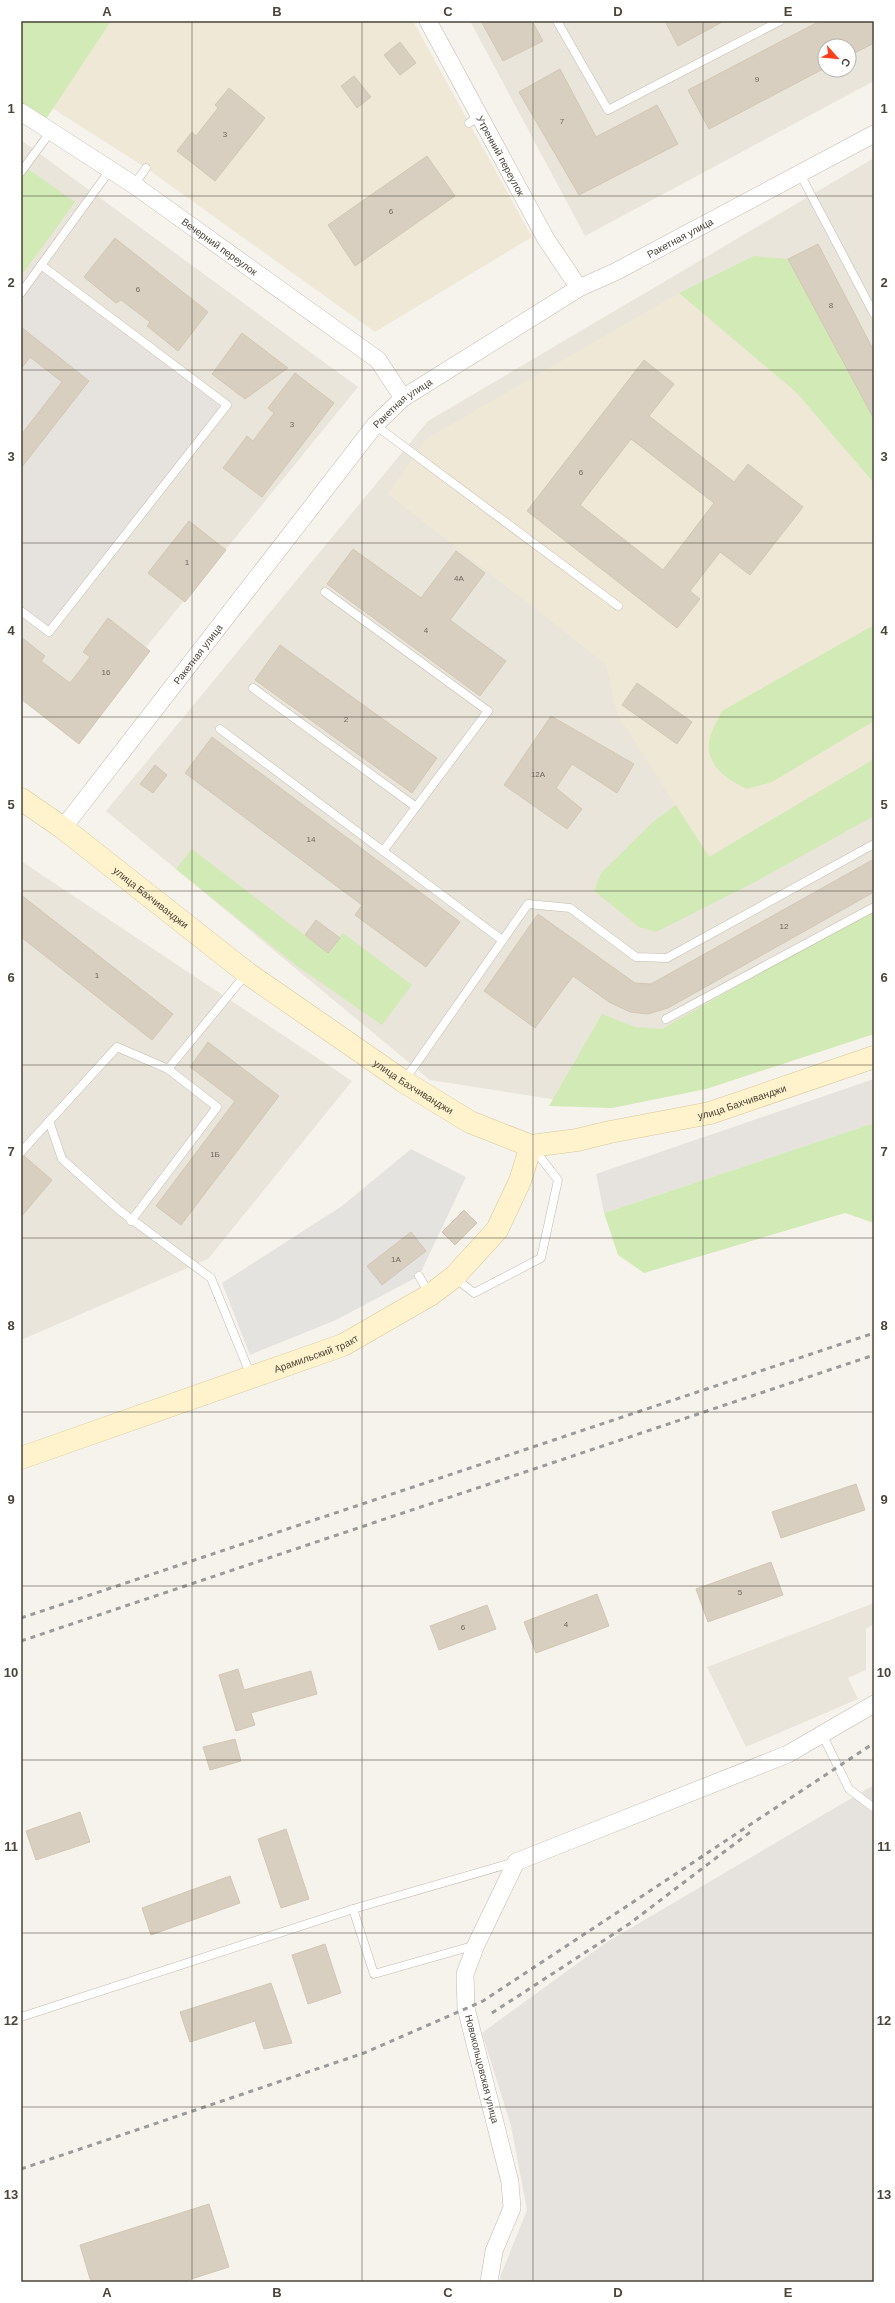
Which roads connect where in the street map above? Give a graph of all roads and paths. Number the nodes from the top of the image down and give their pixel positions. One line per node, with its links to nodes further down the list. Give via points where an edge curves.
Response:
1 (428, 21): 13 (street, Утренний переулок, via 474,119 546,239)
2 (557, 21): 3 (lane, via 608,110)
3 (780, 21)
4 (21, 112): 5 (street, Вечерний переулок)
5 (51, 131): 8 (street, Вечерний переулок); 9 (lane)
6 (874, 134): 10 (street, Ракетная улица)
7 (146, 168): 11 (lane)
8 (110, 170): 11 (street, Вечерний переулок); 12 (lane)
9 (21, 172)
10 (799, 172): 13 (street, Ракетная улица, via 615,272); 15 (lane)
11 (134, 185): 16 (street, Вечерний переулок, via 378,360)
12 (41, 265): 14 (lane); 20 (lane, via 227,405 49,632)
13 (579, 288): 16 (street, Ракетная улица)
14 (21, 293)
15 (874, 314)
16 (403, 398): 17 (street, Ракетная улица)
17 (376, 425): 19 (lane); 25 (street, Ракетная улица)
18 (325, 592): 24 (lane, via 488,711)
19 (618, 606)
20 (21, 611)
21 (253, 688): 24 (lane)
22 (220, 729): 27 (lane)
23 (21, 799): 25 (main road, улица Бахчиванджи)
24 (416, 807): 27 (lane)
25 (63, 828): 30 (main road, улица Бахчиванджи)
26 (874, 844): 29 (lane, via 667,958 636,956 570,908 528,904)
27 (383, 851): 29 (lane)
28 (874, 907): 31 (lane)
29 (502, 940): 34 (lane)
30 (247, 973): 33 (lane); 34 (main road, улица Бахчиванджи)
31 (666, 1019)
32 (874, 1057): 36 (main road, улица Бахчиванджи, via 710,1113 577,1140)
33 (168, 1069): 35 (lane, via 117,1048); 38 (lane, via 217,1108)
34 (403, 1082): 36 (main road, улица Бахчиванджи, via 470,1122)
35 (49, 1121): 37 (lane); 38 (lane, via 62,1159)
36 (531, 1146): 40 (main road, Арамильский тракт, via 520,1181 496,1230); 40 (lane, via 558,1180 542,1258 474,1293)
37 (21, 1152)
38 (131, 1221): 42 (lane, via 211,1278)
39 (419, 1276): 41 (lane)
40 (454, 1277): 41 (main road, Арамильский тракт)
41 (430, 1295): 42 (main road, Арамильский тракт, via 343,1345)
42 (252, 1378): 43 (main road, Арамильский тракт)
43 (21, 1458)
44 (874, 1704): 45 (street)
45 (822, 1734): 46 (lane, via 849,1789); 47 (street, via 788,1754)
46 (874, 1808)
47 (516, 1862): 48 (lane); 49 (street, Новокольцовская улица)
48 (353, 1910): 49 (lane, via 374,1974); 50 (lane)
49 (476, 1945): 51 (street, Новокольцовская улица, via 465,1974 466,2008 510,2182 512,2208 494,2250)
50 (21, 2017)
51 (489, 2282)

